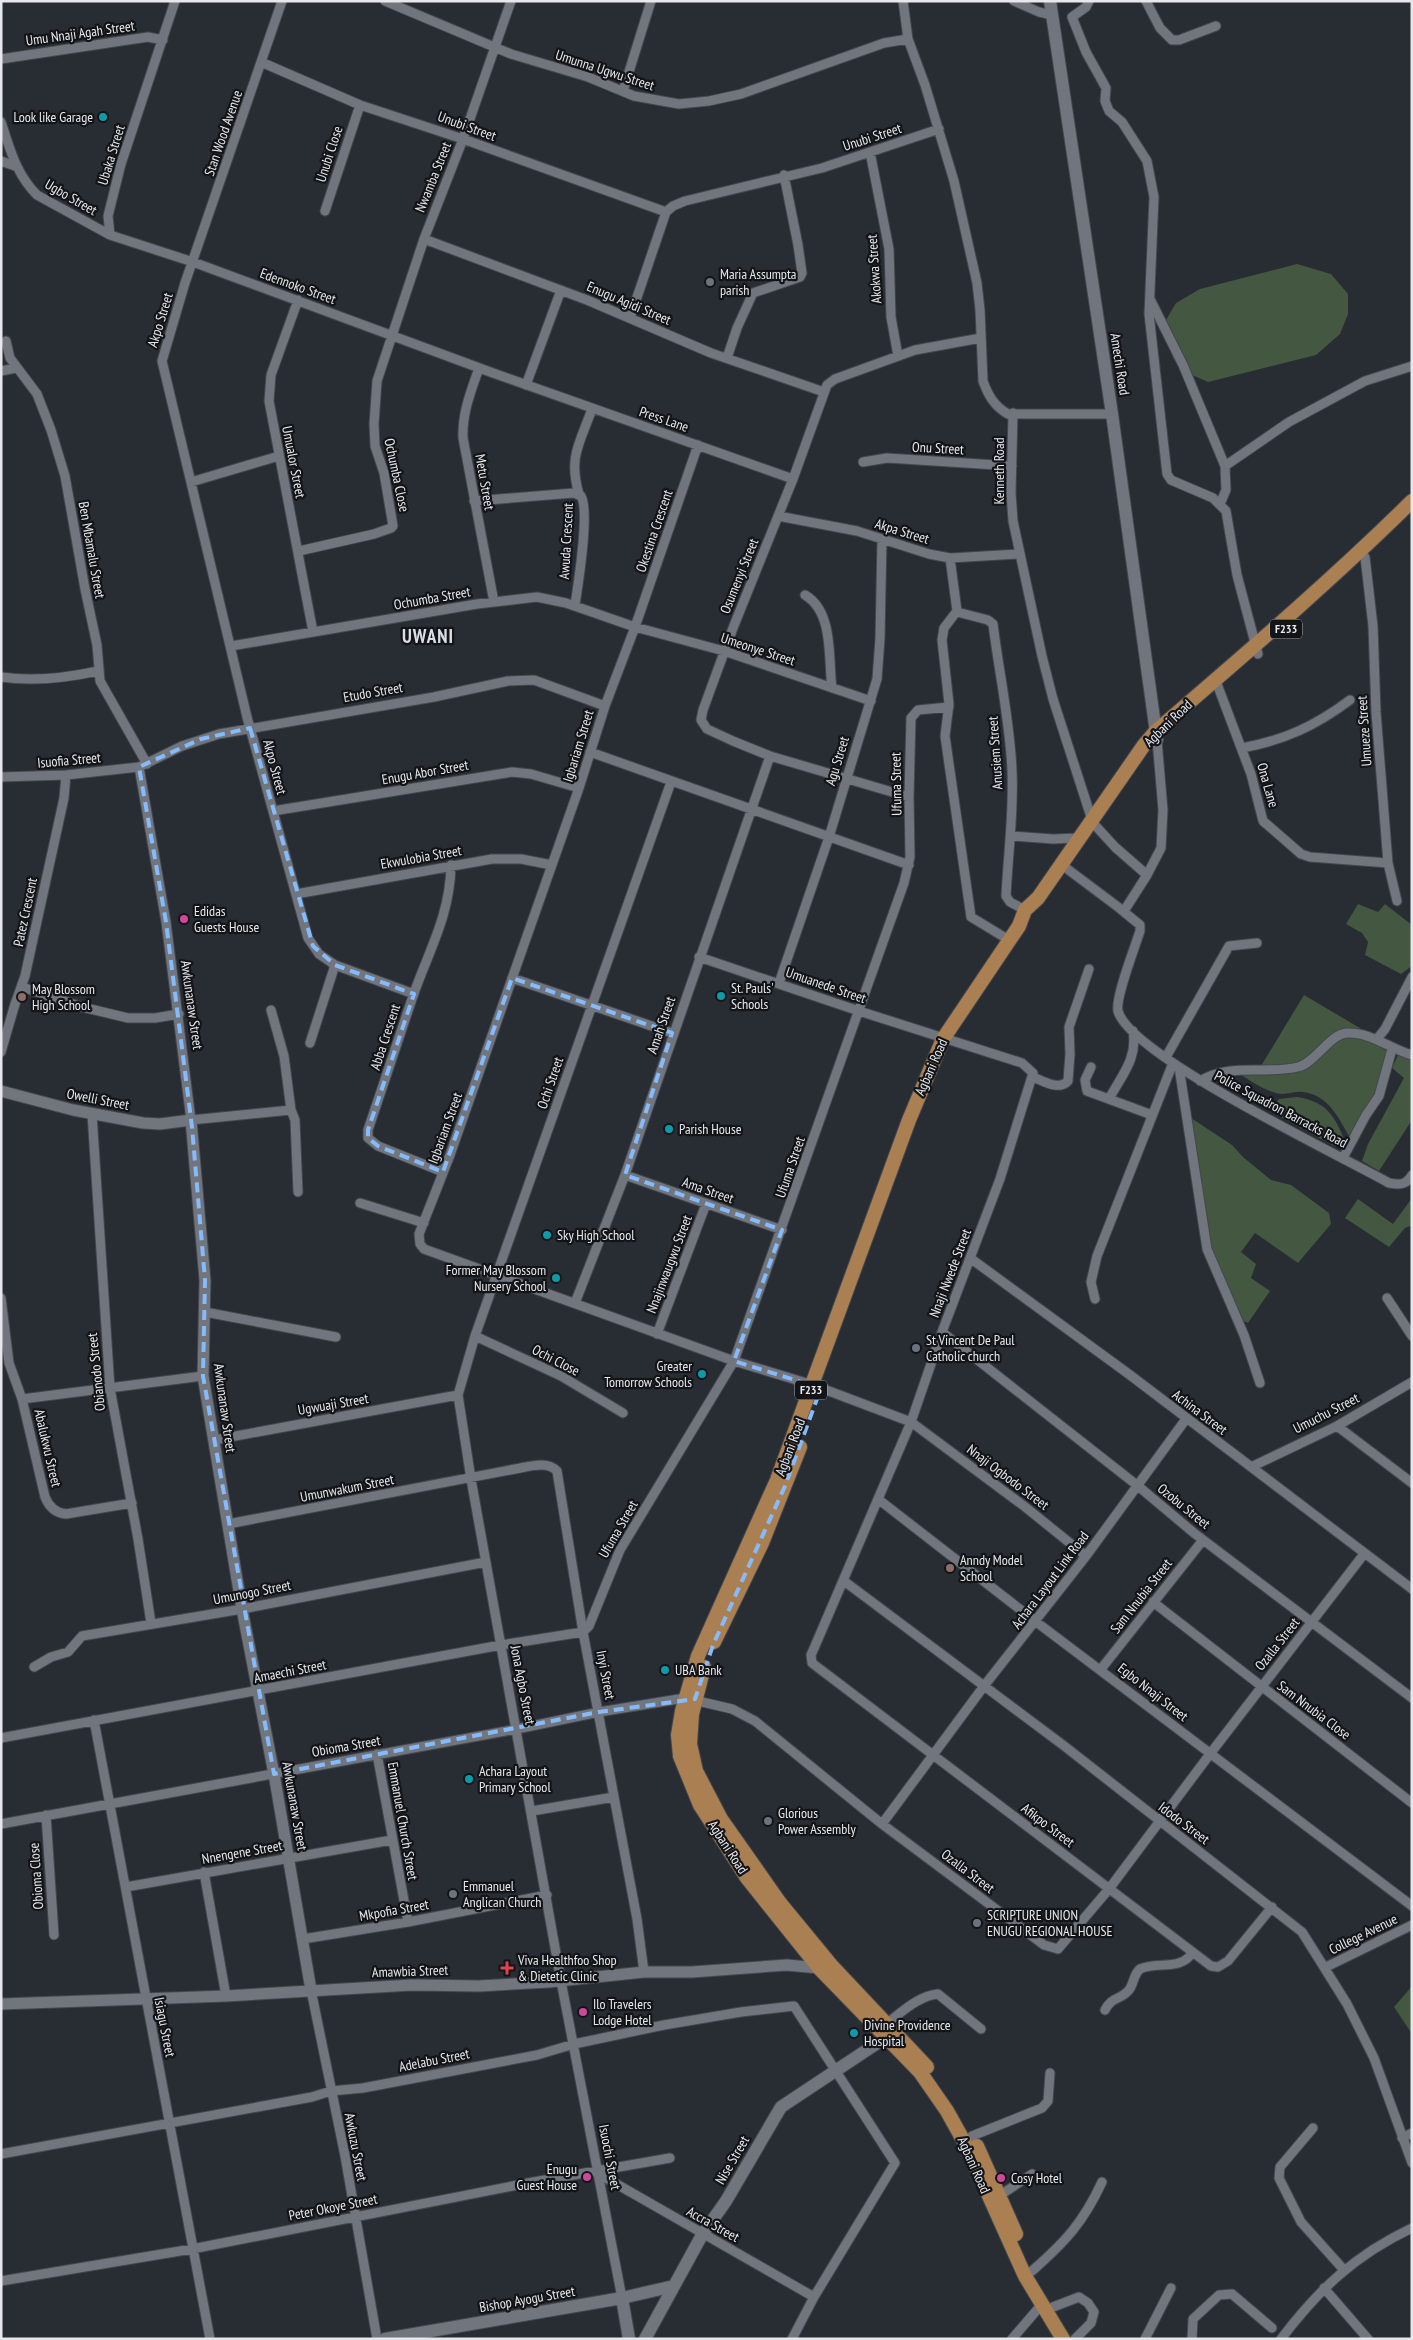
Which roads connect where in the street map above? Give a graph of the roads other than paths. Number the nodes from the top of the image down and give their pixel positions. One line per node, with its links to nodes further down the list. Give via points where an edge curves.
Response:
1 (174, 1): 14 (street, Ubaka Street)
2 (282, 1): 17 (street, Stan Wood Avenue)
3 (385, 1): 15 (street, Umunna Ugwu Street)
4 (511, 1): 15 (street, Nwamba Street)
5 (650, 1): 18 (street)
6 (903, 1): 13 (street)
7 (1014, 1): 11 (street)
8 (1050, 1): 11 (main road, Amechi Road)
9 (1089, 1): 34 (street, via 1072,17 1106,88 1109,111 1122,122 1147,161 1152,180)
10 (1146, 1): 12 (street, via 1160,28 1172,40)
11 (1052, 15): 50 (main road, Amechi Road)
12 (1216, 26)
13 (908, 39): 18 (street, Umunna Ugwu Street, via 884,43 720,99 680,104 653,101); 21 (street)
14 (163, 40): 16 (street, Umu Nnaji Agah Street, via 148,37); 29 (street, Ubaka Street, via 121,164 108,216)
15 (495, 48): 18 (street, Umunna Ugwu Street); 22 (street, Nwamba Street)
16 (1, 59)
17 (261, 62): 19 (street, Unubi Street); 31 (street, Stan Wood Avenue)
18 (623, 91)
19 (360, 106): 22 (street, Unubi Street); 27 (street, Unubi Close)
20 (1, 122): 25 (street, Ugbo Street)
21 (939, 129): 23 (street, Unubi Street); 38 (street, via 977,284)
22 (464, 139): 28 (street, Unubi Street); 30 (street, Nwamba Street)
23 (870, 152): 26 (street, Unubi Street, via 815,170); 40 (street, Akokwa Street, via 889,249 891,317)
24 (1, 161): 25 (street)
25 (16, 166): 29 (street, Ugbo Street, via 37,195)
26 (784, 175): 28 (street, Unubi Street, via 685,200); 41 (street, via 798,245 800,277 753,293)
27 (325, 211)
28 (666, 212): 36 (street)
29 (110, 235): 31 (street)
30 (424, 239): 33 (street, Enugu Agidi Street); 37 (street, Nwamba Street)
31 (193, 262): 32 (street, Stan Wood Avenue); 35 (street, Edennoko Street)
32 (185, 282): 57 (street, Akpo Street, via 162,362)
33 (561, 290): 36 (street, Enugu Agidi Street); 46 (street)
34 (1150, 299): 55 (street, via 1183,365); 61 (street, via 1154,373 1167,474 1171,480 1198,490)
35 (298, 300): 37 (street, Edennoko Street); 52 (street, Umualor Street, via 268,385)
36 (630, 318): 41 (street, Enugu Agidi Street)
37 (393, 336): 44 (street, Press Lane); 65 (street, Ochumba Close, via 376,381 374,424 375,446 384,473 393,526 374,534)
38 (981, 338): 40 (street, via 930,346); 49 (street, via 986,391 999,408 1008,414)
39 (6, 342): 43 (street, Ben Mbamalu Street)
40 (898, 356): 47 (street, via 835,379)
41 (727, 358): 47 (street, Enugu Agidi Street)
42 (1412, 366): 55 (street, via 1365,380 1289,422)
43 (16, 368): 45 (street); 78 (street, Ben Mbamalu Street, via 37,394 65,476 97,645)
44 (480, 368): 46 (street, Press Lane); 59 (street, Metu Street, via 467,401 463,426)
45 (1, 371)
46 (526, 385): 48 (street, Press Lane)
47 (824, 392): 56 (street, Osumenyi Street)
48 (592, 408): 51 (street, Press Lane); 58 (street, via 573,470)
49 (1013, 413): 50 (street); 54 (street, Kenneth Road)
50 (1112, 414): 87 (main road, Amechi Road)
51 (698, 444): 56 (street, Press Lane); 73 (street, Okestina Crescent)
52 (279, 456): 57 (street); 65 (street, Umualor Street)
53 (863, 462): 54 (street, Onu Street, via 883,458)
54 (1012, 466): 66 (street, Kenneth Road, via 1013,512)
55 (1225, 466): 61 (street, via 1226,490)
56 (794, 479): 63 (street, Osumenyi Street)
57 (191, 482): 75 (street, Akpo Street)
58 (579, 494): 59 (street, Awuda Crescent); 71 (street, Awuda Crescent, via 584,501)
59 (474, 501): 70 (street, Metu Street)
60 (1412, 501): 76 (main road, Agbani Road / F233)
61 (1220, 504): 76 (street, via 1229,519 1237,575)
62 (1412, 513): 67 (main road, Agbani Road / F233)
63 (778, 516): 64 (street, Akpa Street, via 857,531); 77 (street, Osumenyi Street)
64 (882, 540): 68 (street, Akpa Street); 83 (street, Agu Street, via 880,639 877,679)
65 (298, 551): 74 (street, Umualor Street)
66 (1019, 554): 68 (street, Akpa Street); 100 (street, Kenneth Road, via 1053,699)
67 (1365, 557): 76 (main road, Agbani Road / F233); 104 (street, Umueze Street, via 1373,626)
68 (950, 558): 72 (street)
69 (805, 594): 81 (street, via 824,616)
70 (494, 602): 71 (street, Ochumba Street, via 538,597); 74 (street, Ochumba Street)
71 (575, 605): 73 (street, Ochumba Street)
72 (957, 612): 85 (street, via 944,628 942,640); 101 (street, Anusiem Street, via 993,624 1011,753)
73 (635, 627): 77 (street, Umeonye Street); 84 (street, Igbariam Street)
74 (313, 632): 75 (street, Ochumba Street)
75 (231, 646): 86 (street, Akpo Street)
76 (1256, 651): 80 (main road, Agbani Road / F233); 87 (main road, Agbani Road / F233)
77 (724, 652): 81 (street, Umeonye Street); 90 (street, Osumenyi Street, via 701,720 712,732)
78 (98, 671): 79 (street, via 40,680); 91 (street, Ben Mbamalu Street)
79 (1, 677)
80 (1217, 684): 87 (main road, Agbani Road / F233); 88 (street, Ona Lane)
81 (832, 688): 83 (street, Umeonye Street)
82 (1350, 700): 88 (street, via 1291,736)
83 (871, 701): 94 (street, Agu Street)
84 (605, 706): 86 (street, Etudo Street, via 534,680 518,680); 89 (street, Igbariam Street)
85 (949, 707): 97 (street, Ufuma Street, via 923,708 912,717); 114 (street, via 945,736 970,915)
86 (250, 728): 91 (street, Etudo Street, via 201,739); 99 (street, Akpo Street)
87 (1156, 736): 100 (main road, Agbani Road / F233); 109 (street, via 1163,810 1161,848)
88 (1242, 748): 104 (street, Ona Lane, via 1264,821 1278,836 1301,854 1316,859)
89 (590, 752): 95 (street); 96 (street, Igbariam Street)
90 (770, 756): 94 (street, Osumenyi Street); 98 (street, Amah Street)
91 (143, 766): 92 (street, Isuofia Street); 127 (street, Awkunanaw Street)
92 (66, 775): 93 (street, Isuofia Street); 122 (street, Patez Crescent, via 62,807)
93 (1, 777)
94 (846, 778): 97 (street, Osumenyi Street); 102 (street, Agu Street)
95 (671, 782): 98 (street); 124 (street, Ochi Street)
96 (580, 788): 99 (street, Enugu Abor Street, via 512,772); 106 (street, Igbariam Street)
97 (909, 797): 107 (street, Ufuma Street, via 911,835)
98 (750, 810): 102 (street); 116 (street, Amah Street)
99 (273, 811): 110 (street, Akpo Street)
100 (1093, 820): 103 (main road, Agbani Road / F233); 108 (main road, Agbani Road / F233); 109 (street, via 1115,847)
101 (1011, 836): 103 (street); 112 (street, Anusiem Street, via 1006,896)
102 (829, 837): 107 (street); 121 (street, Agu Street)
103 (1079, 838): 112 (main road, Agbani Road / F233, via 1038,898)
104 (1388, 863): 111 (street, Umueze Street)
105 (452, 865): 106 (street, Ekwulobia Street, via 508,858); 110 (street, Ekwulobia Street); 123 (street, Abba Crescent, via 446,911)
106 (552, 865): 119 (street, Igbariam Street)
107 (908, 865): 126 (street, Ufuma Street)
108 (1066, 868): 113 (street); 131 (main road, Agbani Road / F233)
109 (1147, 876): 113 (street)
110 (296, 894): 117 (street, Akpo Street, via 312,946 318,954)
111 (1397, 901)
112 (1025, 910): 114 (main road, Agbani Road / F233)
113 (1124, 911): 128 (street, via 1140,928 1118,1003 1119,1014)
114 (1009, 940): 131 (main road, Agbani Road / F233)
115 (1257, 942): 136 (street, via 1229,946)
116 (699, 957): 121 (street, Umuanede Street); 129 (street, Amah Street)
117 (336, 965): 123 (street, Akpo Street); 132 (street)
118 (1089, 969): 138 (street, via 1069,1027 1068,1081 1058,1086)
119 (512, 978): 124 (street); 147 (street, Igbariam Street)
120 (1412, 978): 130 (street)
121 (779, 984): 126 (street, Umuanede Street)
122 (22, 987): 127 (street, via 128,1018); 134 (street, Patez Crescent)
123 (414, 994): 147 (street, Abba Crescent, via 368,1138 378,1146)
124 (591, 1006): 129 (street); 156 (street, Ochi Street)
125 (270, 1010): 142 (street, via 284,1056)
126 (859, 1011): 131 (street, Umuanede Street); 154 (street, Ufuma Street)
127 (179, 1014): 145 (street, Awkunanaw Street)
128 (1132, 1031): 136 (street); 141 (street, via 1134,1046 1130,1062)
129 (672, 1033): 148 (street, Amah Street)
130 (1377, 1039): 133 (street, Police Squadron Barracks Road); 139 (street, Police Squadron Barracks Road, via 1340,1034 1298,1067 1227,1069)
131 (947, 1040): 138 (street, via 1022,1063 1032,1070); 171 (main road, Agbani Road / F233, via 909,1120)
132 (310, 1043)
133 (1392, 1048): 135 (street, Police Squadron Barracks Road); 146 (street, via 1379,1096)
134 (1, 1052)
135 (1412, 1055)
136 (1173, 1062): 139 (street); 144 (street); 170 (street, via 1207,1250 1244,1335)
137 (1091, 1067): 141 (street, via 1085,1080 1086,1089)
138 (1033, 1077): 155 (street, Nnaji Nwede Street)
139 (1200, 1081): 146 (street, Police Squadron Barracks Road)
140 (1, 1091): 143 (street, Owelli Street)
141 (1109, 1099): 144 (street)
142 (291, 1110): 145 (street); 150 (street, via 295,1120)
143 (92, 1114): 145 (street, Owelli Street, via 143,1123); 172 (street, Obianodo Street)
144 (1152, 1115): 159 (street, via 1096,1262 1091,1282)
145 (191, 1120): 161 (street, Awkunanaw Street, via 203,1242)
146 (1343, 1158): 149 (street, Police Squadron Barracks Road, via 1389,1183 1401,1185)
147 (444, 1172): 153 (street, Igbariam Street)
148 (625, 1175): 152 (street, Ama Street); 160 (street, Amah Street)
149 (1412, 1175)
150 (298, 1192)
151 (360, 1203): 153 (street)
152 (706, 1204): 154 (street, Ama Street); 163 (street, Nnajinwaugwu Street)
153 (424, 1223): 156 (street, Igbariam Street, via 419,1234 424,1249)
154 (782, 1230): 167 (street, Ufuma Street)
155 (970, 1258): 162 (street, Nnaji Nwede Street); 176 (street, Achina Street)
156 (496, 1276): 160 (street, Igbariam Street); 164 (street, Ochi Street)
157 (1, 1298): 174 (street, Abalukwu Street, via 9,1363)
158 (1387, 1298): 165 (street)
159 (1095, 1299)
160 (576, 1303): 163 (street, Igbariam Street)
161 (205, 1312): 166 (street); 168 (street, Awkunanaw Street)
162 (942, 1332): 177 (street, Nnaji Nwede Street); 183 (street, Ozobu Street)
163 (657, 1334): 167 (street, Igbariam Street)
164 (475, 1336): 173 (street, Ochi Street); 175 (street, Ochi Close, via 560,1376)
165 (1412, 1336)
166 (336, 1337)
167 (734, 1361): 171 (street, Igbariam Street); 198 (street, Ufuma Street, via 620,1550 592,1621)
168 (203, 1376): 172 (street, Abalukwu Street); 179 (street, Awkunanaw Street)
169 (1412, 1382): 178 (street, Umuchu Street)
170 (1260, 1383)
171 (817, 1386): 177 (street, Nnaji Ogbodo Street); 207 (main road, Agbani Road / F233, via 759,1524 698,1656)
172 (110, 1388): 174 (street, Abalukwu Street); 185 (street, Obianodo Street)
173 (458, 1395): 179 (street, Ugwuaji Street); 181 (street, Jona Agbo Street)
174 (22, 1399): 185 (street, Abalukwu Street, via 45,1497 52,1508 66,1514)
175 (623, 1412)
176 (1186, 1419): 180 (street, Achina Street); 183 (street, Achara Layout Link Road)
177 (910, 1422): 184 (street, Nnaji Nwede Street); 189 (street, Nnaji Ogbodo Street)
178 (1337, 1426): 180 (street, Umuchu Street); 182 (street)
179 (214, 1440): 186 (street, Awkunanaw Street)
180 (1251, 1467): 188 (street, Achina Street)
181 (471, 1479): 186 (street, Umunwakum Street); 190 (street, Jona Agbo Street); 198 (street, Inyi Street, via 546,1464 556,1471)
182 (1412, 1483)
183 (1138, 1486): 187 (street, Ozobu Street); 189 (street, Achara Layout Link Road)
184 (878, 1499): 191 (street, Nnaji Nwede Street); 195 (street, Egbo Nnaji Street)
185 (132, 1503): 197 (street, Obianodo Street)
186 (228, 1524): 194 (street, Awkunanaw Street)
187 (1203, 1540): 193 (street, Sam Nnubia Street); 196 (street, Ozobu Street)
188 (1364, 1554): 192 (street, Achina Street); 196 (street, Ozalla Street)
189 (1086, 1556): 195 (street, Achara Layout Link Road)
190 (486, 1562): 194 (street, Umunogo Street); 199 (street, Jona Agbo Street)
191 (844, 1581): 200 (street, Nnaji Nwede Street); 203 (street, Idodo Street)
192 (1412, 1589)
193 (1153, 1602): 202 (street, Sam Nnubia Street); 204 (street, Sam Nnubia Close)
194 (242, 1609): 197 (street, Umunogo Street); 205 (street, Awkunanaw Street)
195 (1035, 1621): 202 (street, Egbo Nnaji Street); 203 (street, Achara Layout Link Road)
196 (1312, 1622): 204 (street, Ozalla Street); 206 (street, Ozobu Street)
197 (151, 1623): 201 (street, Umunogo Street, via 82,1636 68,1652)
198 (583, 1632): 199 (street, Amaechi Street); 208 (street, Inyi Street)
199 (501, 1645): 205 (street, Amaechi Street); 210 (street, Jona Agbo Street)
200 (815, 1646): 213 (street, Afikpo Street, via 811,1655 815,1666)
201 (34, 1667)
202 (1101, 1669): 214 (street, Egbo Nnaji Street)
203 (984, 1686): 213 (street, Achara Layout Link Road); 221 (street, Idodo Street)
204 (1262, 1687): 214 (street, Ozalla Street); 217 (street, Sam Nnubia Close)
205 (258, 1691): 209 (street, Amaechi Street); 215 (street, Awkunanaw Street)
206 (1412, 1698)
207 (690, 1699): 208 (street, Obioma Street); 223 (street, Ozalla Street, via 732,1709 755,1721); 237 (main road, Agbani Road / F233, via 678,1735 680,1756 700,1805 747,1878)
208 (599, 1712): 210 (street, Obioma Street); 216 (street, Inyi Street)
209 (94, 1720): 211 (street, Amaechi Street); 218 (street, Isiagu Street)
210 (517, 1729): 212 (street, Obioma Street); 219 (street, Jona Agbo Street)
211 (1, 1738)
212 (377, 1754): 215 (street, Obioma Street); 224 (street, Emmanuel Church Street)
213 (932, 1754): 223 (street, Achara Layout Link Road); 228 (street, Afikpo Street)
214 (1210, 1754): 221 (street, Ozalla Street); 230 (street, Egbo Nnaji Street)
215 (274, 1774): 218 (street, Obioma Street); 225 (street, Awkunanaw Street)
216 (614, 1797): 219 (street); 239 (street, Inyi Street)
217 (1412, 1803)
218 (109, 1804): 220 (street, Obioma Street); 227 (street, Isiagu Street)
219 (532, 1811): 229 (street, Jona Agbo Street)
220 (46, 1814): 222 (street, Obioma Street); 234 (street, Obioma Close)
221 (1159, 1822): 228 (street, Ozalla Street); 231 (street, Idodo Street)
222 (1, 1824)
223 (882, 1824): 228 (street, Ozalla Street, via 1052,1949 1064,1944)
224 (392, 1840): 225 (street, Nnengene Street); 232 (street, Emmanuel Church Street)
225 (288, 1857): 226 (street, Nnengene Street); 235 (street, Awkunanaw Street)
226 (204, 1872): 227 (street, Nnengene Street); 242 (street)
227 (126, 1887): 243 (street, Isiagu Street)
228 (1109, 1888): 236 (street, Afikpo Street)
229 (547, 1895): 232 (street, Mkpofia Street); 240 (street, Jona Agbo Street)
230 (1412, 1906)
231 (1272, 1908): 236 (street, Afikpo Street, via 1224,1965 1211,1966); 238 (street, Idodo Street, via 1302,1932)
232 (408, 1922): 235 (street, Mkpofia Street)
233 (1412, 1925): 238 (street, College Avenue)
234 (54, 1935)
235 (303, 1939): 241 (street, Awkunanaw Street)
236 (1192, 1953): 245 (street, via 1189,1959 1180,1963 1140,1969 1130,1989 1112,1999)
237 (825, 1967): 239 (street, Amawbia Street, via 787,1965); 247 (main road, Agbani Road / F233)
238 (1326, 1967): 256 (street, Idodo Street, via 1374,2058)
239 (644, 1972): 240 (street, Amawbia Street)
240 (561, 1981): 241 (street, Amawbia Street); 248 (street, Isuochi Street)
241 (311, 1990): 242 (street, Amawbia Street); 251 (street, Awkuzu Street)
242 (226, 1996): 243 (street, Amawbia Street)
243 (146, 1998): 244 (street, Amawbia Street); 252 (street, Isiagu Street)
244 (1, 2004)
245 (1105, 2010)
246 (981, 2029): 247 (street, via 938,1994 914,2002)
247 (889, 2031): 249 (main road, Nise Street); 255 (main road, Agbani Road / F233, via 930,2070); 276 (main road, Agbani Road / F233, via 955,2124 1025,2276)
248 (574, 2044): 249 (street, Adelabu Street, via 664,2025 794,2006); 251 (street, Adelabu Street, via 537,2055 363,2088); 260 (street, Isuochi Street)
249 (835, 2072): 266 (main road, Nise Street, via 781,2107 726,2201); 274 (street, via 895,2163)
250 (1050, 2073): 255 (street, via 1048,2101 1042,2108)
251 (330, 2091): 252 (street, Adelabu Street); 264 (street, Awkuzu Street)
252 (170, 2123): 257 (street, Adelabu Street); 267 (street, Isiagu Street)
253 (1312, 2128): 268 (street, via 1280,2167 1279,2178 1301,2222)
254 (1412, 2133): 256 (street)
255 (972, 2136): 263 (main road, Agbani Road / F233)
256 (1402, 2138): 259 (street, Idodo Street)
257 (1, 2154)
258 (670, 2158): 260 (street, Peter Okoye Street)
259 (1412, 2162)
260 (598, 2172): 264 (street, Peter Okoye Street); 266 (street, Accra Street); 275 (street, Isuochi Street)
261 (1032, 2174): 263 (street)
262 (1102, 2182): 269 (street, via 1080,2224)
263 (999, 2196): 269 (main road, Agbani Road / F233)
264 (355, 2216): 267 (street, Peter Okoye Street); 279 (street, Awkuzu Street)
265 (1412, 2228): 268 (street, via 1381,2243)
266 (702, 2235): 271 (main road, Nise Street); 274 (street, Accra Street)
267 (192, 2249): 270 (street, Peter Okoye Street); 278 (street, Isiagu Street)
268 (1344, 2270): 273 (street)
269 (1032, 2271): 276 (main road, Agbani Road / F233)
270 (1, 2282)
271 (674, 2286): 275 (main road, Bishop Ayogu Street); 282 (main road, Nise Street)
272 (1171, 2288): 287 (street)
273 (1324, 2288): 289 (street); 290 (street)
274 (814, 2297): 283 (street)
275 (622, 2298): 280 (main road, Bishop Ayogu Street); 281 (main road, Isuochi Street)
276 (1048, 2306): 284 (street); 285 (main road, Agbani Road / F233); 286 (main road, Agbani Road / F233); 286 (street, via 1079,2297 1088,2303 1094,2312 1091,2323)
277 (1272, 2328): 288 (street, via 1232,2294 1218,2295 1193,2319)
278 (210, 2339)
279 (377, 2339)
280 (385, 2339)
281 (629, 2339)
282 (645, 2339)
283 (792, 2339)
284 (1012, 2339)
285 (1064, 2339)
286 (1075, 2339)
287 (1145, 2339)
288 (1192, 2339)
289 (1281, 2339)
290 (1368, 2339)

